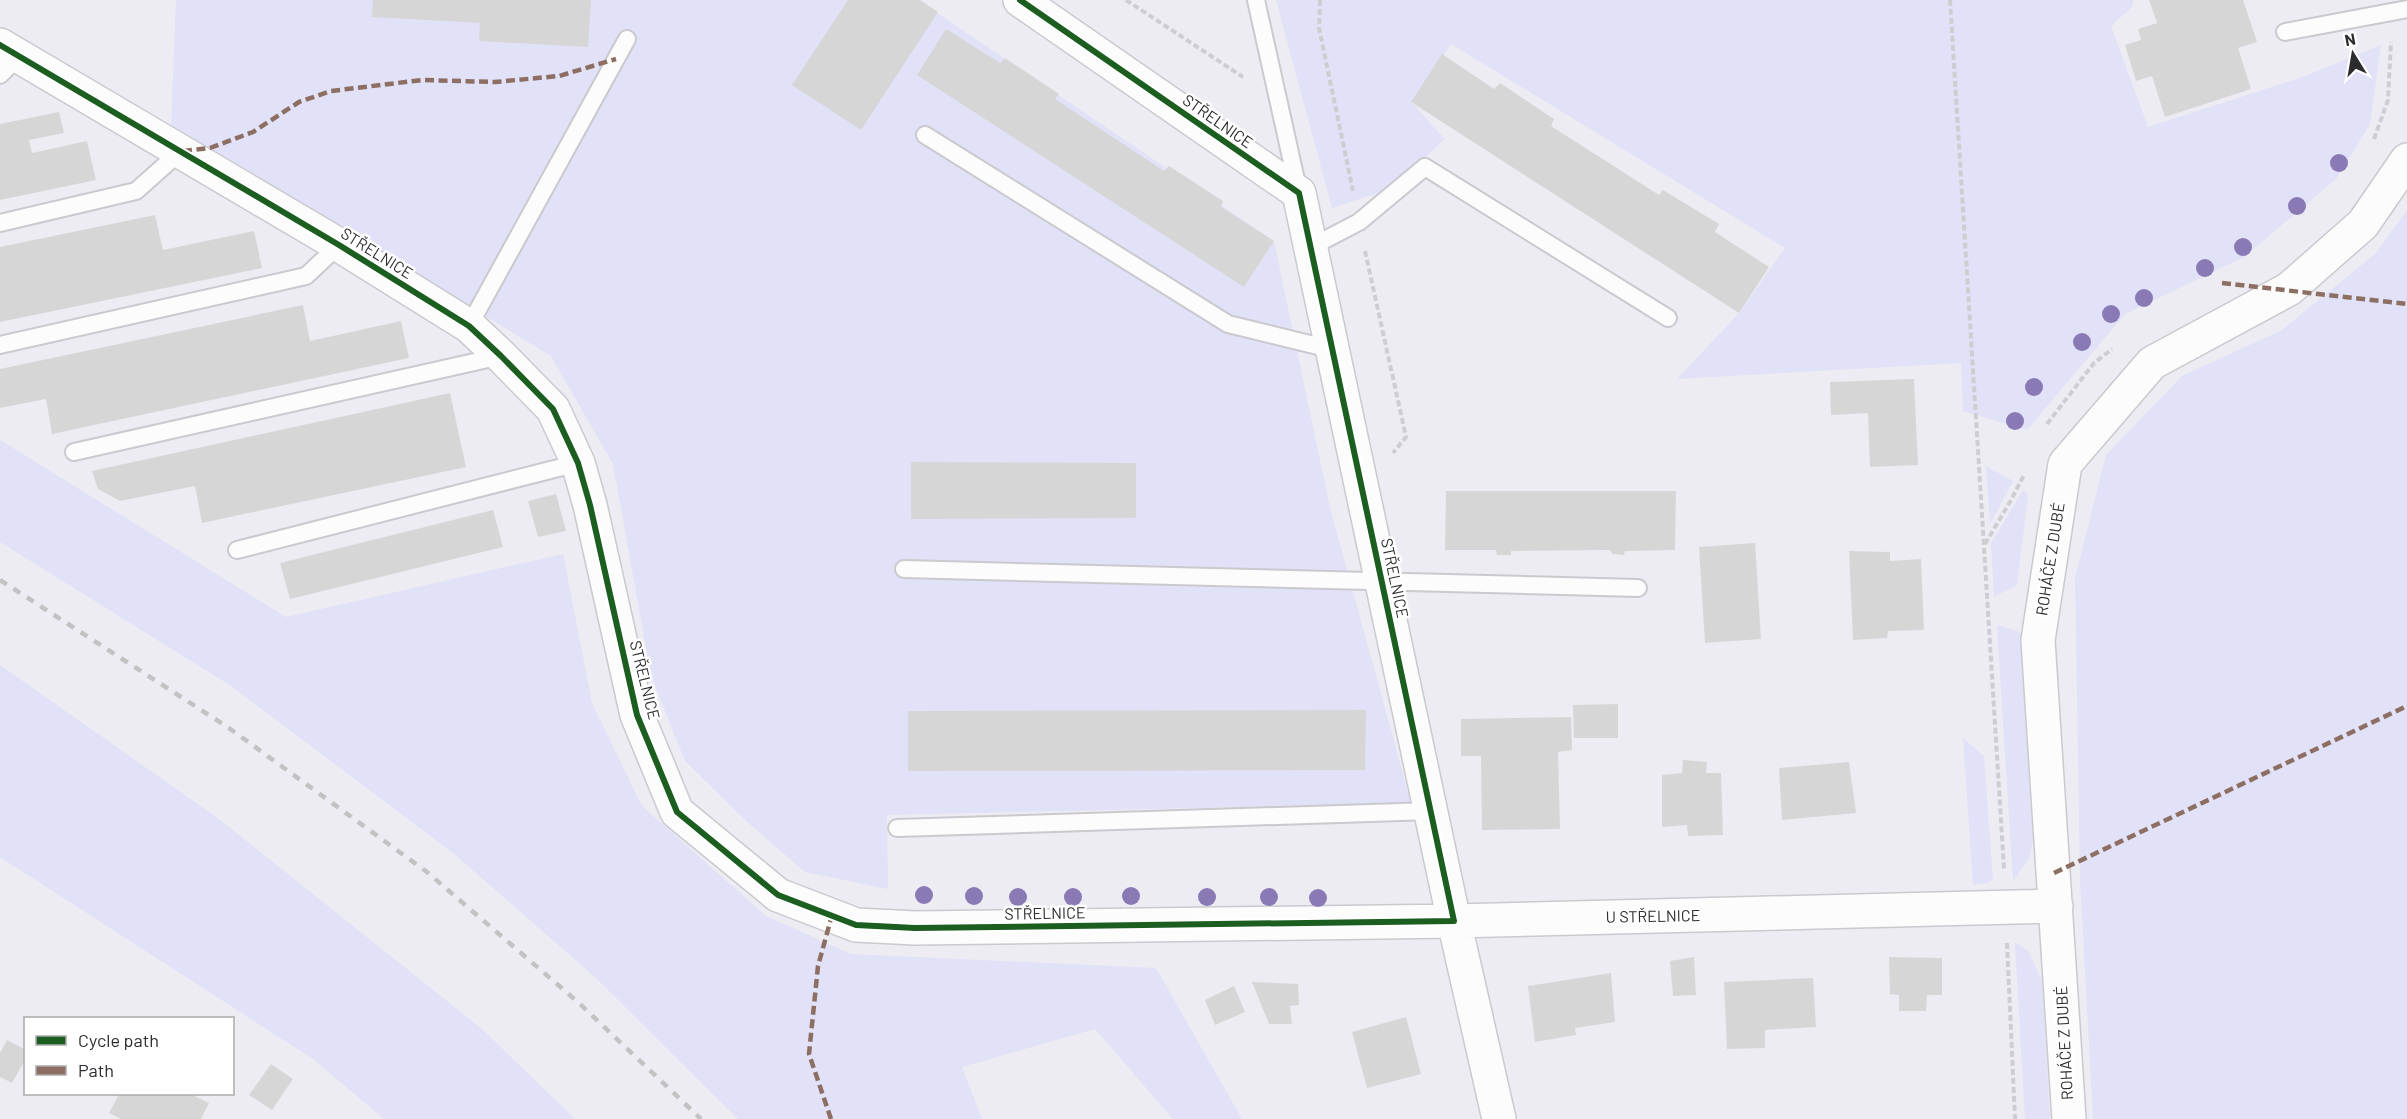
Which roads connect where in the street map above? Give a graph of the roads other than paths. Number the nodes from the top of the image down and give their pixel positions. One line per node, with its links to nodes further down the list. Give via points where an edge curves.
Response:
1 (1020, 0): 10 (street, STŘELNICE)
2 (1256, 0): 10 (lane)
3 (2399, 11): 4 (lane)
4 (2285, 33)
5 (627, 39): 15 (lane)
6 (6, 58): 8 (street, STŘELNICE)
7 (925, 135): 17 (lane, via 1228,324)
8 (180, 151): 11 (lane, via 136,191); 12 (street, STŘELNICE)
9 (2407, 160): 27 (street, ROHÁČE Z DUBÉ, via 2363,224 2289,289 2151,363 2065,464 2038,640)
10 (1299, 193): 13 (street, STŘELNICE)
11 (0, 223)
12 (339, 245): 15 (street, STŘELNICE); 16 (lane, via 306,276)
13 (1309, 248): 14 (lane, via 1359,222 1425,167); 17 (street, STŘELNICE)
14 (1668, 318)
15 (469, 326): 18 (street, STŘELNICE)
16 (0, 345)
17 (1330, 349): 23 (street, STŘELNICE)
18 (501, 356): 19 (lane); 20 (street, STŘELNICE, via 553,409)
19 (74, 452)
20 (578, 464): 21 (lane); 28 (street, STŘELNICE, via 637,714 677,812 778,895 856,925 915,928)
21 (237, 550)
22 (904, 569): 23 (lane)
23 (1382, 582): 24 (lane); 25 (street, STŘELNICE)
24 (1638, 588)
25 (1432, 811): 26 (lane); 28 (street, STŘELNICE)
26 (897, 828)
27 (2056, 906): 28 (street, U STŘELNICE); 30 (street, ROHÁČE Z DUBÉ)
28 (1454, 921): 29 (street)
29 (1499, 1119)
30 (2068, 1119)

